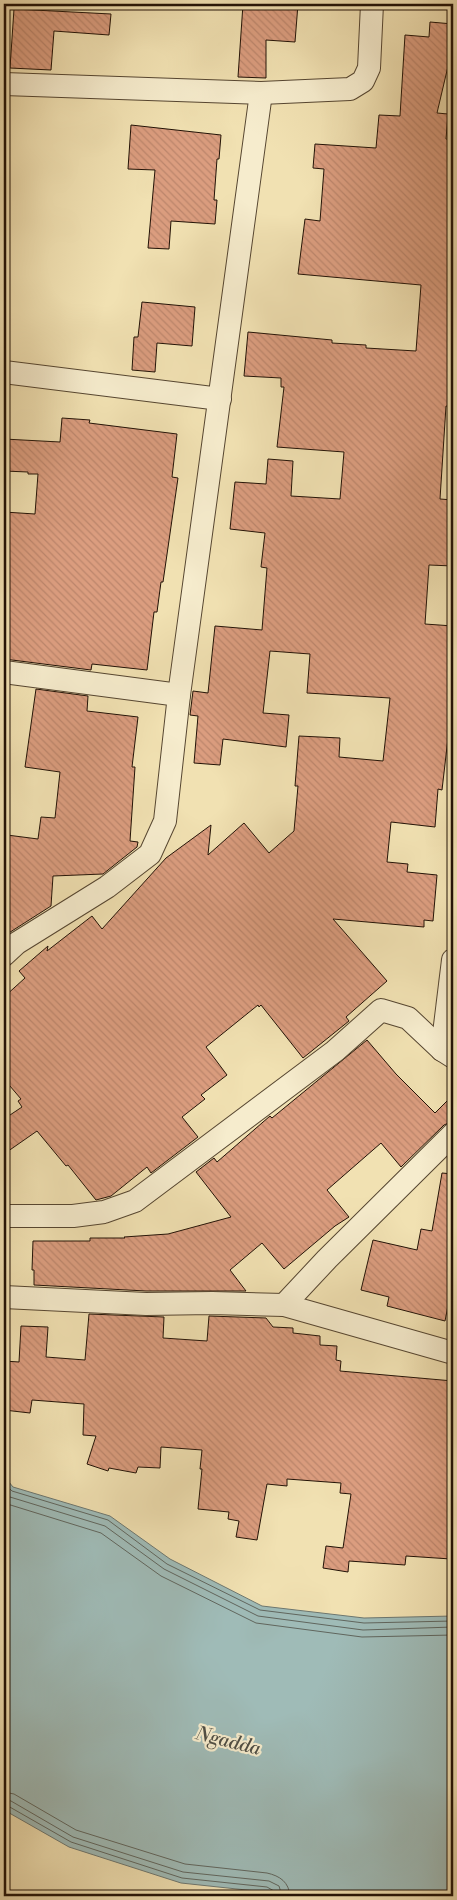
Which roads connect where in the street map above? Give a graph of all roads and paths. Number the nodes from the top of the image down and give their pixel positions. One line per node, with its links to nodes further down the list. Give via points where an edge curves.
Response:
1 (372, 4): 3 (street, via 369,68 363,81 350,89)
2 (4, 84): 3 (street)
3 (261, 93): 5 (street)
4 (4, 372): 5 (street)
5 (220, 398): 7 (street)
6 (4, 672): 7 (street)
7 (179, 695): 8 (street, via 165,821 150,854 107,887 17,943)
8 (4, 955)
9 (453, 960): 10 (street)
10 (447, 1054): 12 (street, via 408,1018 382,1010 335,1051 135,1201 104,1212 73,1216)
11 (453, 1134): 14 (street, via 326,1258)
12 (4, 1216)
13 (4, 1297): 14 (street, via 146,1304)
14 (284, 1305): 15 (street)
15 (453, 1353)

